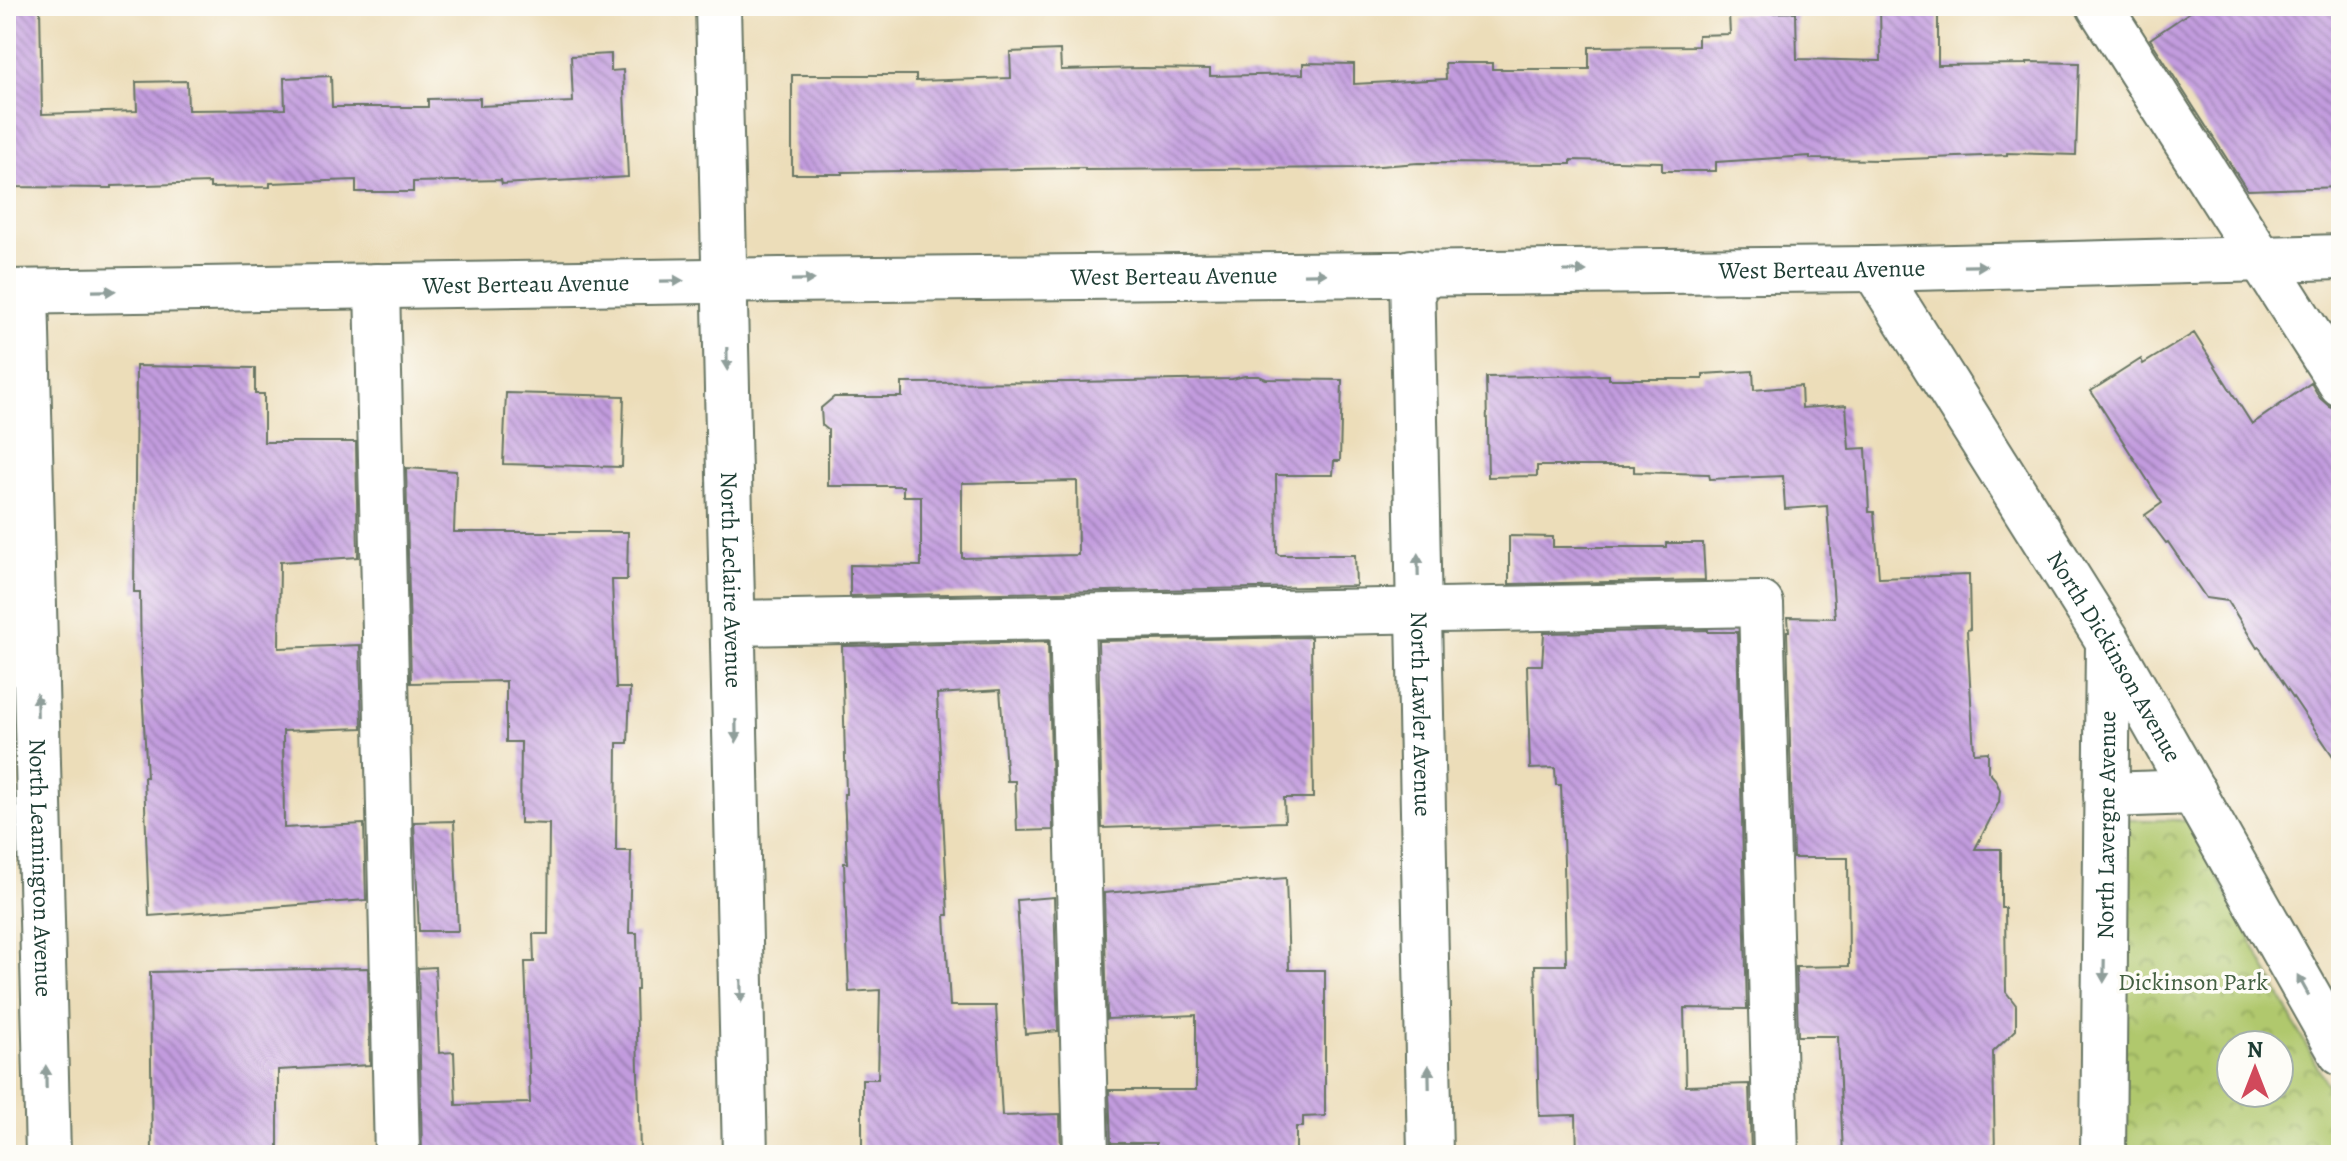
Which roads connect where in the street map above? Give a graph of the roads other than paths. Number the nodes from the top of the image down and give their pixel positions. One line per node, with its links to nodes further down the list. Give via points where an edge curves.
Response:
1 (718, 6): 7 (street, North Leclaire Avenue)
2 (2099, 6): 4 (street)
3 (2341, 257): 4 (street, West Berteau Avenue)
4 (2260, 260): 5 (street, West Berteau Avenue, one-way to 4); 10 (street)
5 (1874, 269): 6 (street, West Berteau Avenue, one-way to 5); 14 (street, North Dickinson Avenue)
6 (1412, 272): 7 (street, West Berteau Avenue, one-way to 6); 11 (street, North Lawler Avenue, one-way to 6)
7 (725, 281): 8 (street, West Berteau Avenue, one-way to 7); 13 (street, North Leclaire Avenue, one-way to 13)
8 (377, 286): 9 (street, West Berteau Avenue, one-way to 8); 19 (street)
9 (16, 292): 18 (street, North Leamington Avenue, one-way to 9)
10 (2341, 384)
11 (1419, 611): 12 (street); 22 (street, North Lawler Avenue, one-way to 11); 23 (street, via 1761,604)
12 (1072, 617): 13 (street); 21 (street)
13 (733, 623): 20 (street, North Leclaire Avenue, one-way to 20)
14 (2108, 641): 15 (street, North Dickinson Avenue); 16 (street, North Lavergne Avenue)
15 (2194, 792): 16 (street); 17 (street, North Dickinson Avenue, one-way to 15)
16 (2106, 795): 24 (street, North Lavergne Avenue, one-way to 24)
17 (2341, 1053)
18 (48, 1155)
19 (397, 1155)
20 (745, 1155)
21 (1086, 1155)
22 (1430, 1155)
23 (1776, 1155)
24 (2103, 1155)

